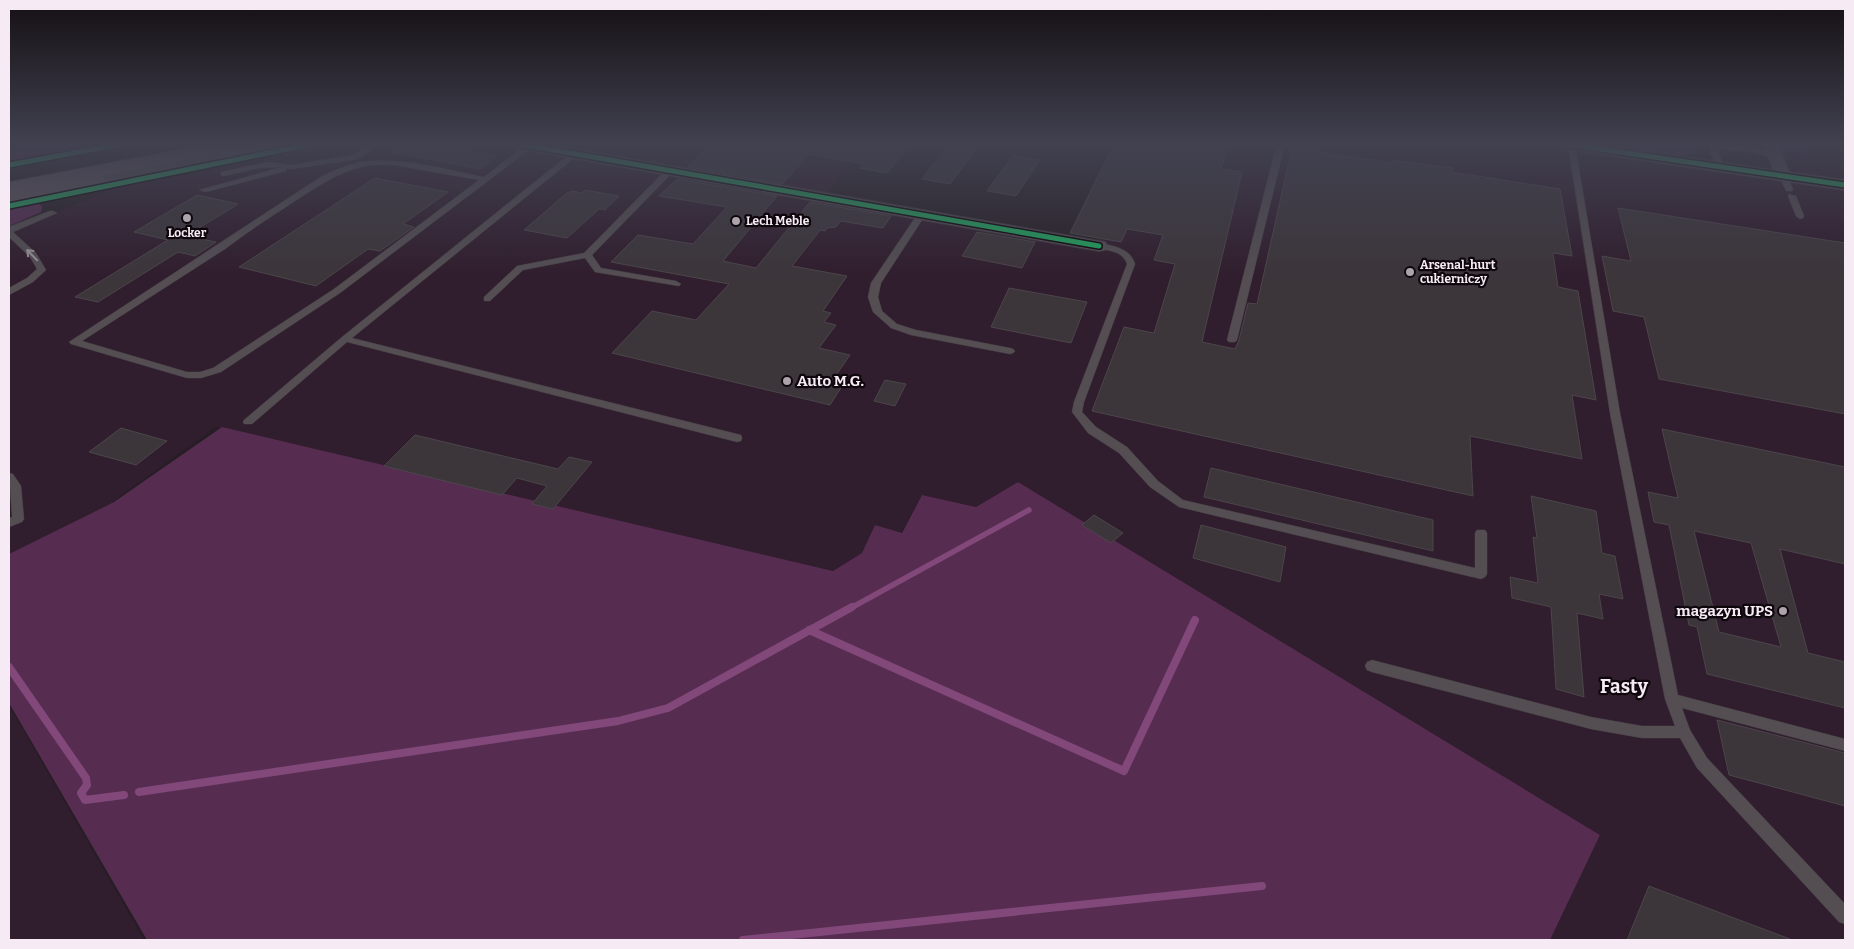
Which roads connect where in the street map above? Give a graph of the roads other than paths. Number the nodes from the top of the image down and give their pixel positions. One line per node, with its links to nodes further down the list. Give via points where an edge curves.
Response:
1 (51, 188): 12 (main road)
2 (210, 188): 11 (lane)
3 (309, 188): 4 (lane, via 74,342 187,375 216,370 337,291)
4 (473, 188)
5 (533, 188): 22 (lane)
6 (654, 188): 18 (lane)
7 (776, 188): 14 (street)
8 (1272, 188): 23 (lane)
9 (1576, 188): 31 (lane, via 1615,413)
10 (1789, 188): 15 (lane)
11 (203, 190)
12 (9, 196)
13 (53, 213): 16 (lane)
14 (922, 214): 17 (street); 24 (lane, via 876,283 873,298 878,312 894,326 914,333)
15 (1800, 216)
16 (11, 234): 20 (lane, one-way to 16, via 42,270 41,264)
17 (1098, 246): 29 (lane, via 1124,252 1131,264 1077,412 1092,430 1123,450 1154,484 1179,503 1481,574)
18 (587, 255): 19 (lane, via 598,270); 21 (lane, via 520,268)
19 (676, 284)
20 (9, 292)
21 (487, 298)
22 (345, 340): 25 (lane); 26 (lane)
23 (1232, 340)
24 (1010, 351)
25 (248, 422)
26 (737, 438)
27 (9, 477): 28 (lane, via 15,486 18,519)
28 (9, 523)
29 (1481, 533)
30 (1372, 666): 32 (lane, via 1590,723 1642,732)
31 (1672, 699): 32 (lane); 33 (lane)
32 (1684, 732): 34 (lane, via 1702,763)
33 (1845, 745)
34 (1845, 916)

